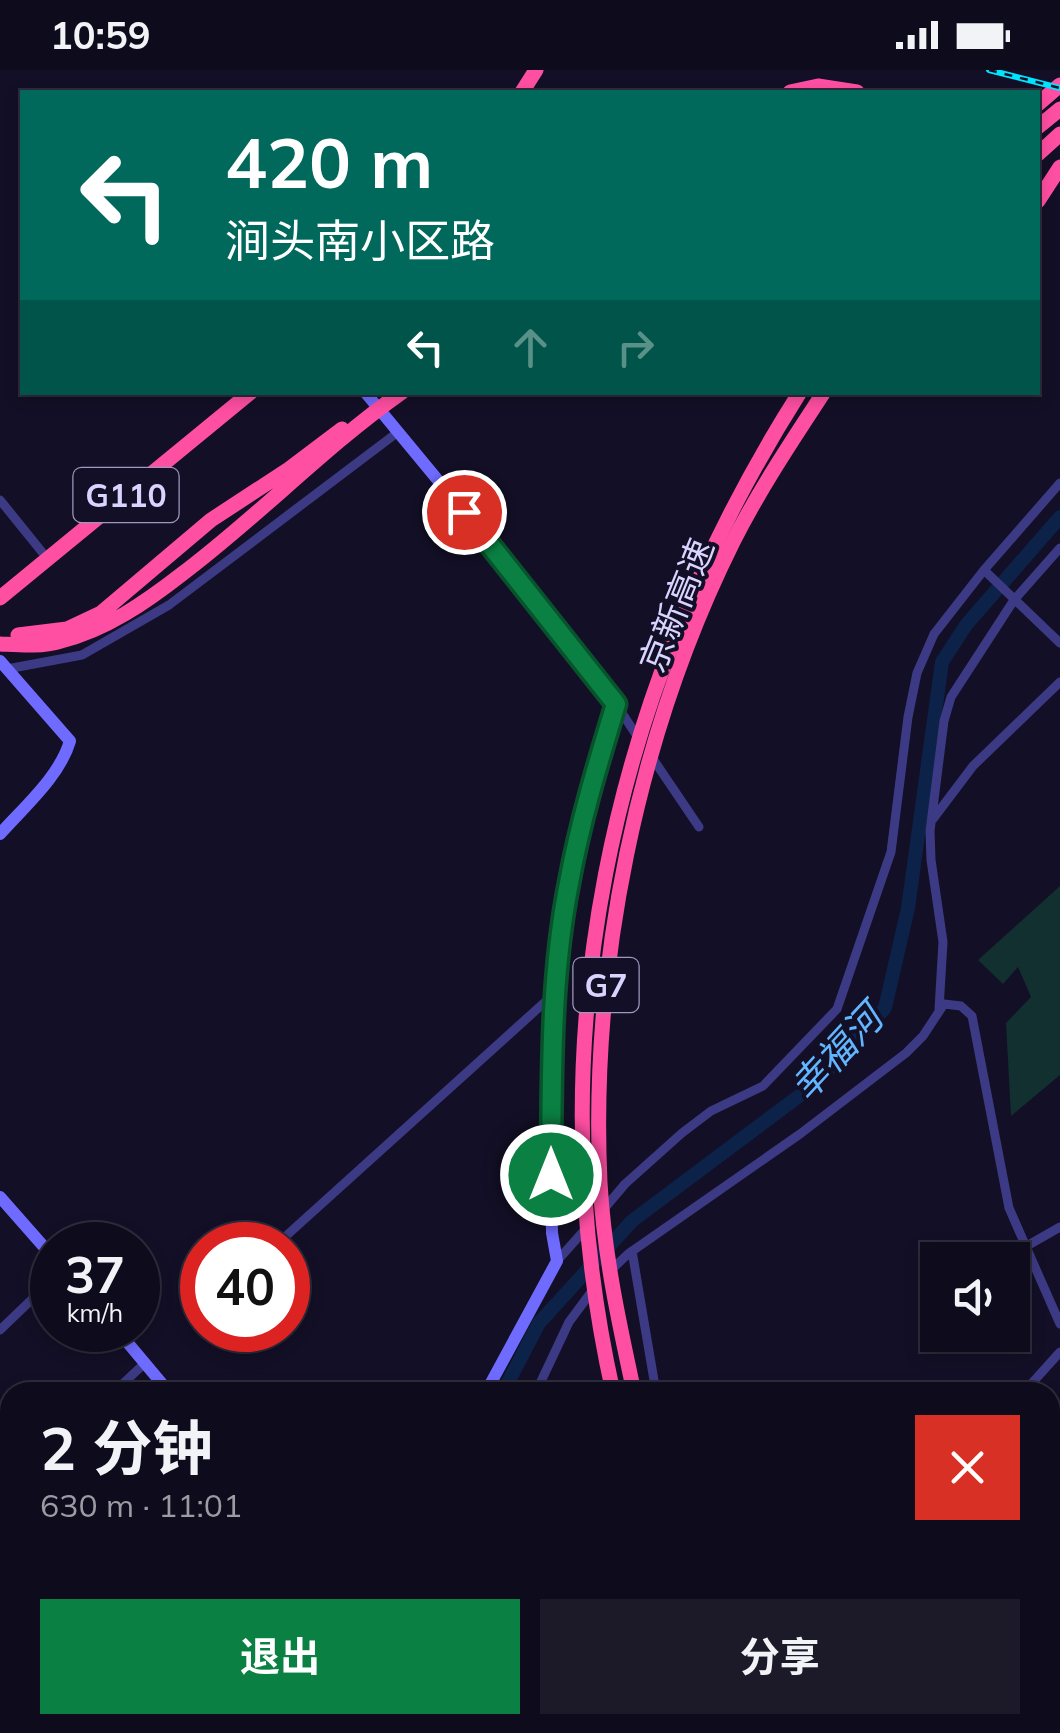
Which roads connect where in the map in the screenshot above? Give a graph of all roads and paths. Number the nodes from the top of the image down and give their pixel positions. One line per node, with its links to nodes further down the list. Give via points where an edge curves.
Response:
1 (1060, 85): 4 (highway)
2 (799, 90): 3 (highway)
3 (844, 90)
4 (1040, 102)
5 (1060, 109): 6 (highway)
6 (1040, 125)
7 (1060, 134): 8 (highway)
8 (1040, 150)
9 (1060, 167): 10 (highway)
10 (1040, 199)
11 (234, 395): 22 (highway, G110)
12 (247, 395): 26 (highway, G110)
13 (367, 395): 18 (street)
14 (397, 395): 17 (highway)
15 (798, 395): 57 (highway, 京新高速 / G7, via 691,592 628,772 600,894 582,1117 585,1199)
16 (822, 395): 58 (highway, 京新高速 / G7, via 734,541 701,616 666,712 617,897 601,1075 600,1184 613,1298)
17 (367, 415): 27 (highway, via 211,520 84,623 29,636); 29 (highway, via 150,599 66,640)
18 (398, 432): 30 (street, via 169,605 82,655); 32 (street)
19 (1060, 483): 23 (street)
20 (0, 500): 22 (street)
21 (1060, 548): 25 (street)
22 (42, 552): 24 (highway, G110)
23 (984, 570): 25 (street); 46 (street, via 934,634 918,673 891,852 837,1009 764,1086 710,1112 649,1162)
24 (0, 586)
25 (1011, 597): 28 (street); 33 (street, via 951,697)
26 (0, 598)
27 (0, 634)
28 (1060, 643)
29 (0, 644)
30 (4, 665): 35 (street, via 70,741)
31 (1060, 682): 33 (street, via 973,766)
32 (616, 704): 34 (street); 36 (street, via 568,886)
33 (932, 822): 37 (street, via 943,942)
34 (699, 826)
35 (0, 834)
36 (556, 992): 39 (street); 46 (street, via 551,1175)
37 (939, 1009): 42 (street, via 953,1003 972,1016 1010,1208); 44 (street, via 906,1053)
38 (0, 1197): 41 (street)
39 (301, 1222)
40 (1060, 1227): 43 (street)
41 (30, 1231)
42 (1023, 1242)
43 (1030, 1244)
44 (632, 1252): 56 (street, via 568,1322); 59 (street)
45 (1030, 1258): 48 (street)
46 (558, 1261): 55 (street)
47 (30, 1301): 49 (street)
48 (1060, 1324)
49 (0, 1330)
50 (135, 1352): 52 (street)
51 (1060, 1352): 60 (street)
52 (144, 1363): 53 (street); 54 (street)
53 (126, 1382)
54 (160, 1382)
55 (491, 1382)
56 (541, 1382)
57 (611, 1382)
58 (632, 1382)
59 (654, 1382)
60 (1033, 1382)

